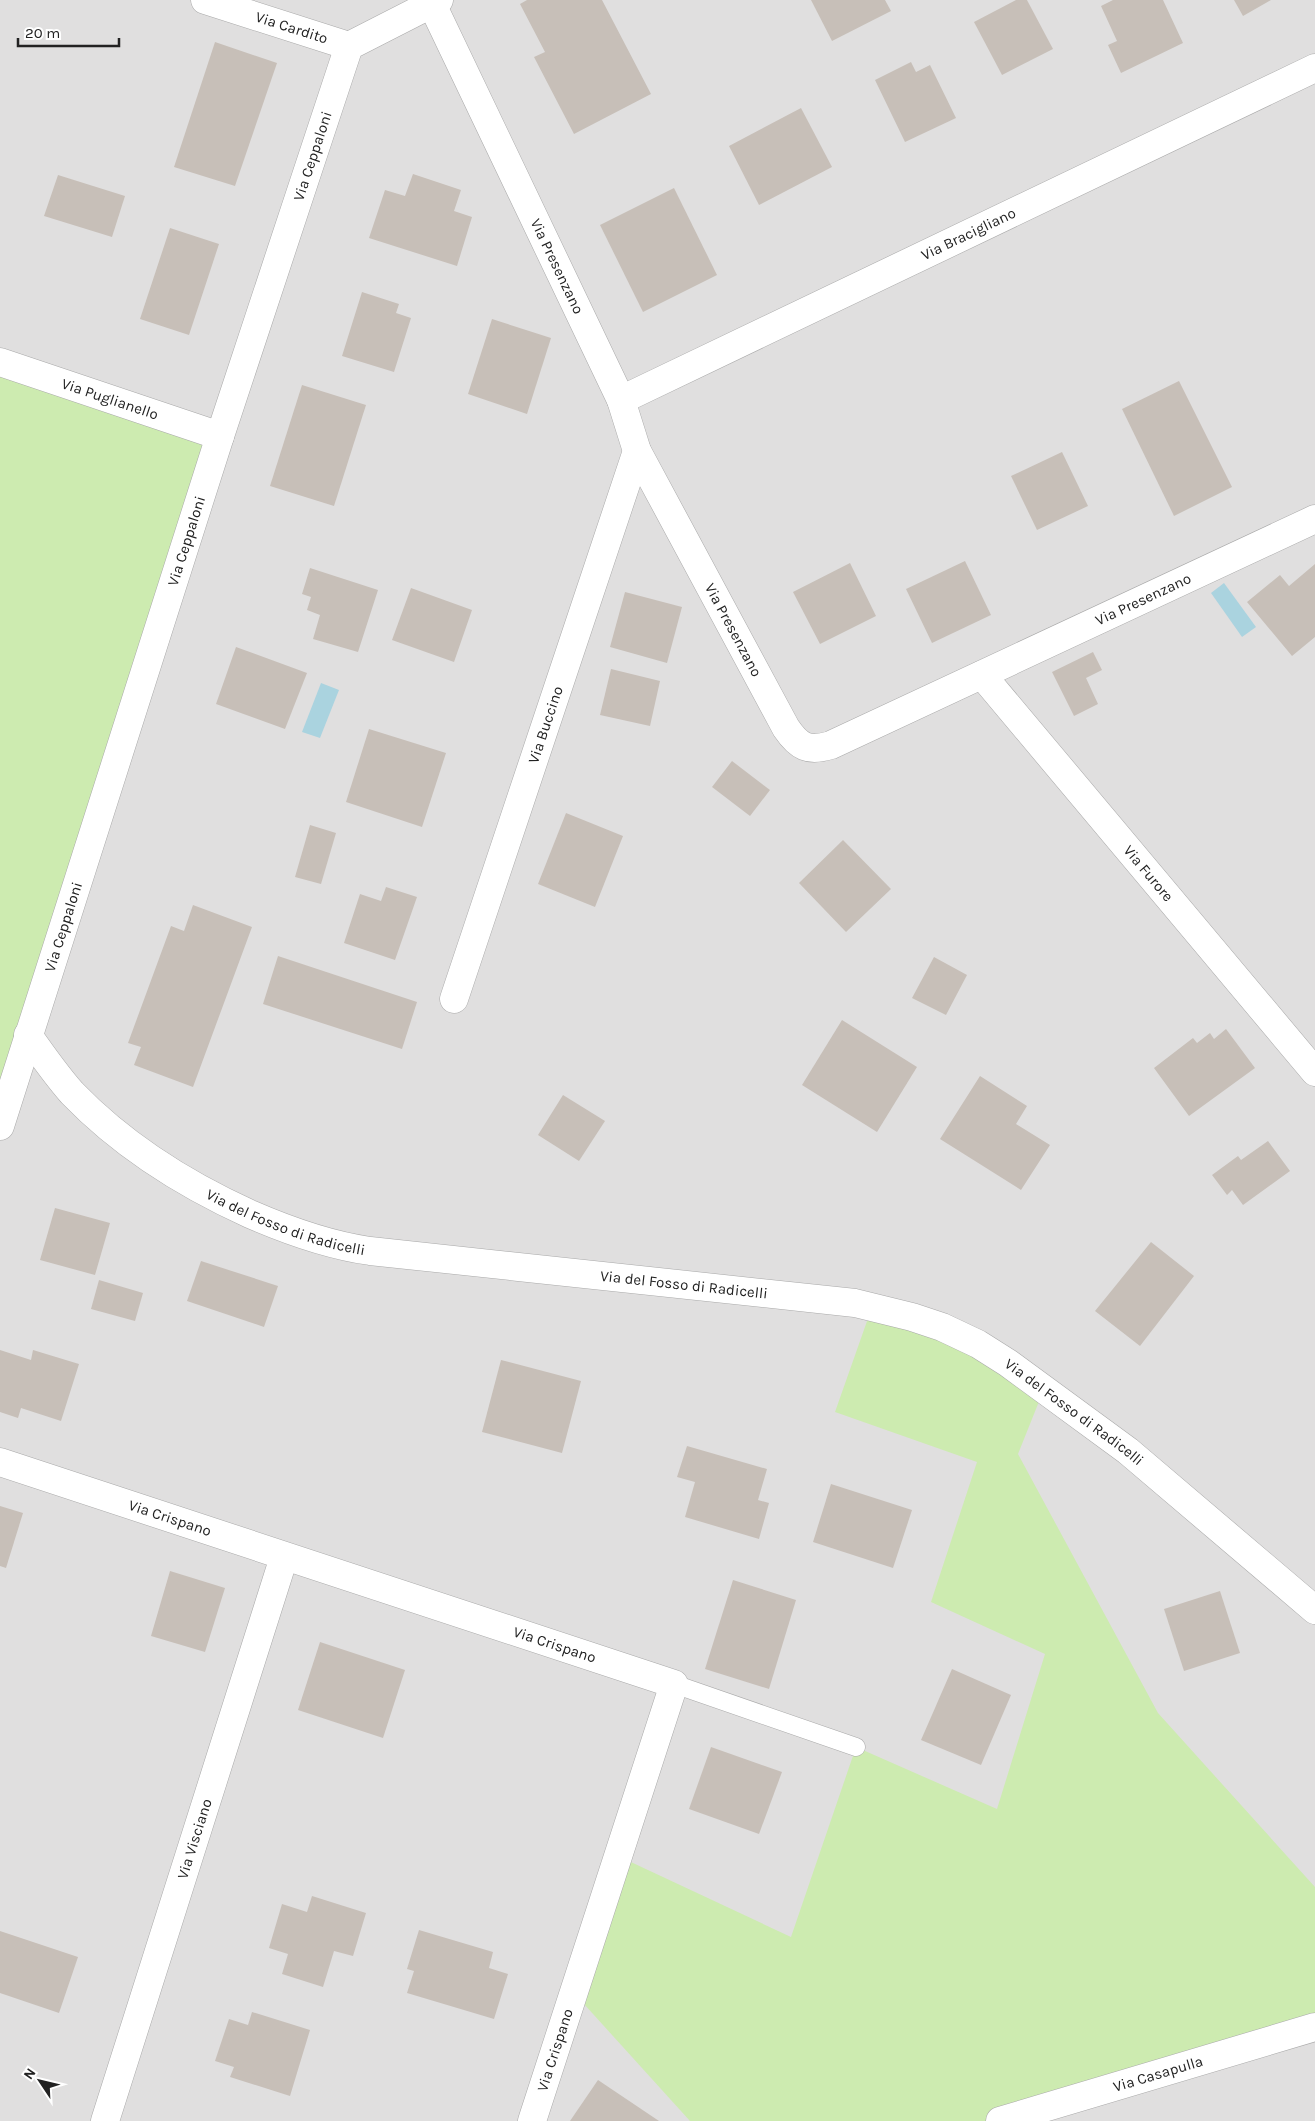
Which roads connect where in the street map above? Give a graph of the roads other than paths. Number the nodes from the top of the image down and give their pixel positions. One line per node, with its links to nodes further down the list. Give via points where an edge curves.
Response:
1 (205, 0): 3 (street, Via Cardito)
2 (434, 1): 3 (street); 6 (street, Via Presenzano)
3 (349, 46): 7 (street, Via Ceppaloni)
4 (1315, 68): 6 (street, Via Bracigliano)
5 (0, 362): 7 (street, Via Puglianello)
6 (622, 400): 8 (street, Via Presenzano)
7 (220, 436): 12 (street, Via Ceppaloni)
8 (637, 452): 10 (street, Via Presenzano, via 796,742 813,749 830,745); 11 (street, Via Buccino)
9 (1315, 519): 10 (street, Via Presenzano)
10 (982, 674): 13 (street, Via Furore)
11 (454, 999)
12 (28, 1036): 14 (street, Via Ceppaloni); 17 (street, Via del Fosso di Radicelli, via 72,1092 127,1143 193,1186 298,1234 370,1251 855,1303 920,1319 959,1334 1008,1363 1128,1451)
13 (1315, 1072)
14 (0, 1126)
15 (0, 1462): 16 (street, Via Crispano)
16 (284, 1557): 18 (street, Via Crispano); 21 (street, Via Visciano)
17 (1315, 1610)
18 (674, 1684): 19 (lane); 22 (street, Via Crispano)
19 (856, 1747)
20 (1315, 2028): 23 (street, Via Casapulla)
21 (105, 2121)
22 (532, 2121)
23 (1000, 2121)

